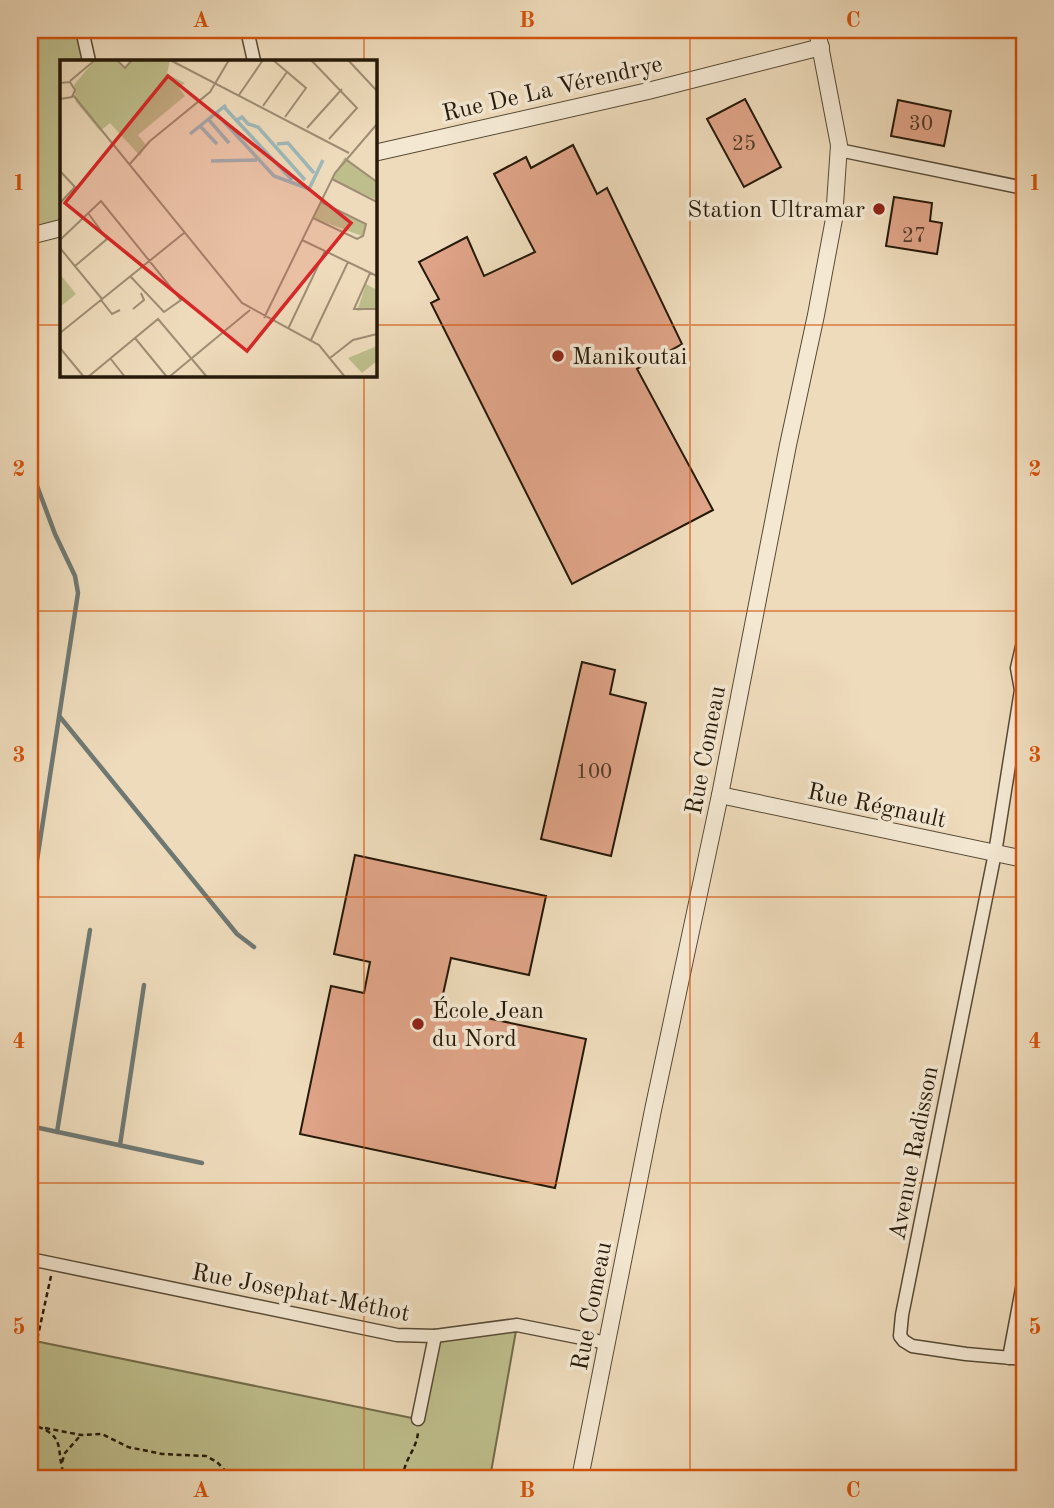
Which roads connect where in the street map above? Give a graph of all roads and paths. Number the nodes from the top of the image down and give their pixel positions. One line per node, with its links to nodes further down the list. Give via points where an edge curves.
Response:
1 (82, 30): 5 (street)
2 (247, 30): 6 (street)
3 (817, 30): 4 (street, Rue Comeau)
4 (821, 47): 7 (street, Rue Comeau); 8 (street, Rue De La Vérendrye)
5 (89, 60)
6 (254, 60)
7 (839, 150): 9 (street); 13 (street, Rue Comeau, via 834,219)
8 (376, 153)
9 (1024, 188)
10 (60, 228): 11 (street)
11 (30, 236)
12 (1024, 638): 14 (street)
13 (720, 795): 14 (street, Rue Régnault); 20 (street, Rue Comeau)
14 (995, 853): 15 (street, Rue Régnault); 21 (street, Avenue Radisson, via 900,1336 912,1346)
15 (1024, 859)
16 (30, 1259): 17 (street, Rue Josephat-Méthot)
17 (54, 1264): 19 (street, Rue Josephat-Méthot, via 397,1335); 23 (path)
18 (1024, 1278): 21 (street)
19 (435, 1336): 20 (street, Rue Josephat-Méthot, via 517,1325); 24 (street)
20 (607, 1343): 32 (street, Rue Comeau)
21 (1009, 1358): 22 (street, Avenue Radisson)
22 (1024, 1359)
23 (30, 1372)
24 (418, 1419): 31 (path, via 417,1439)
25 (30, 1424): 26 (path)
26 (45, 1429): 27 (path); 28 (path, via 60,1446)
27 (81, 1435): 28 (path); 30 (path, via 102,1434 128,1447 162,1454 206,1456)
28 (60, 1465): 29 (path)
29 (65, 1478)
30 (232, 1478)
31 (403, 1478)
32 (580, 1478)

